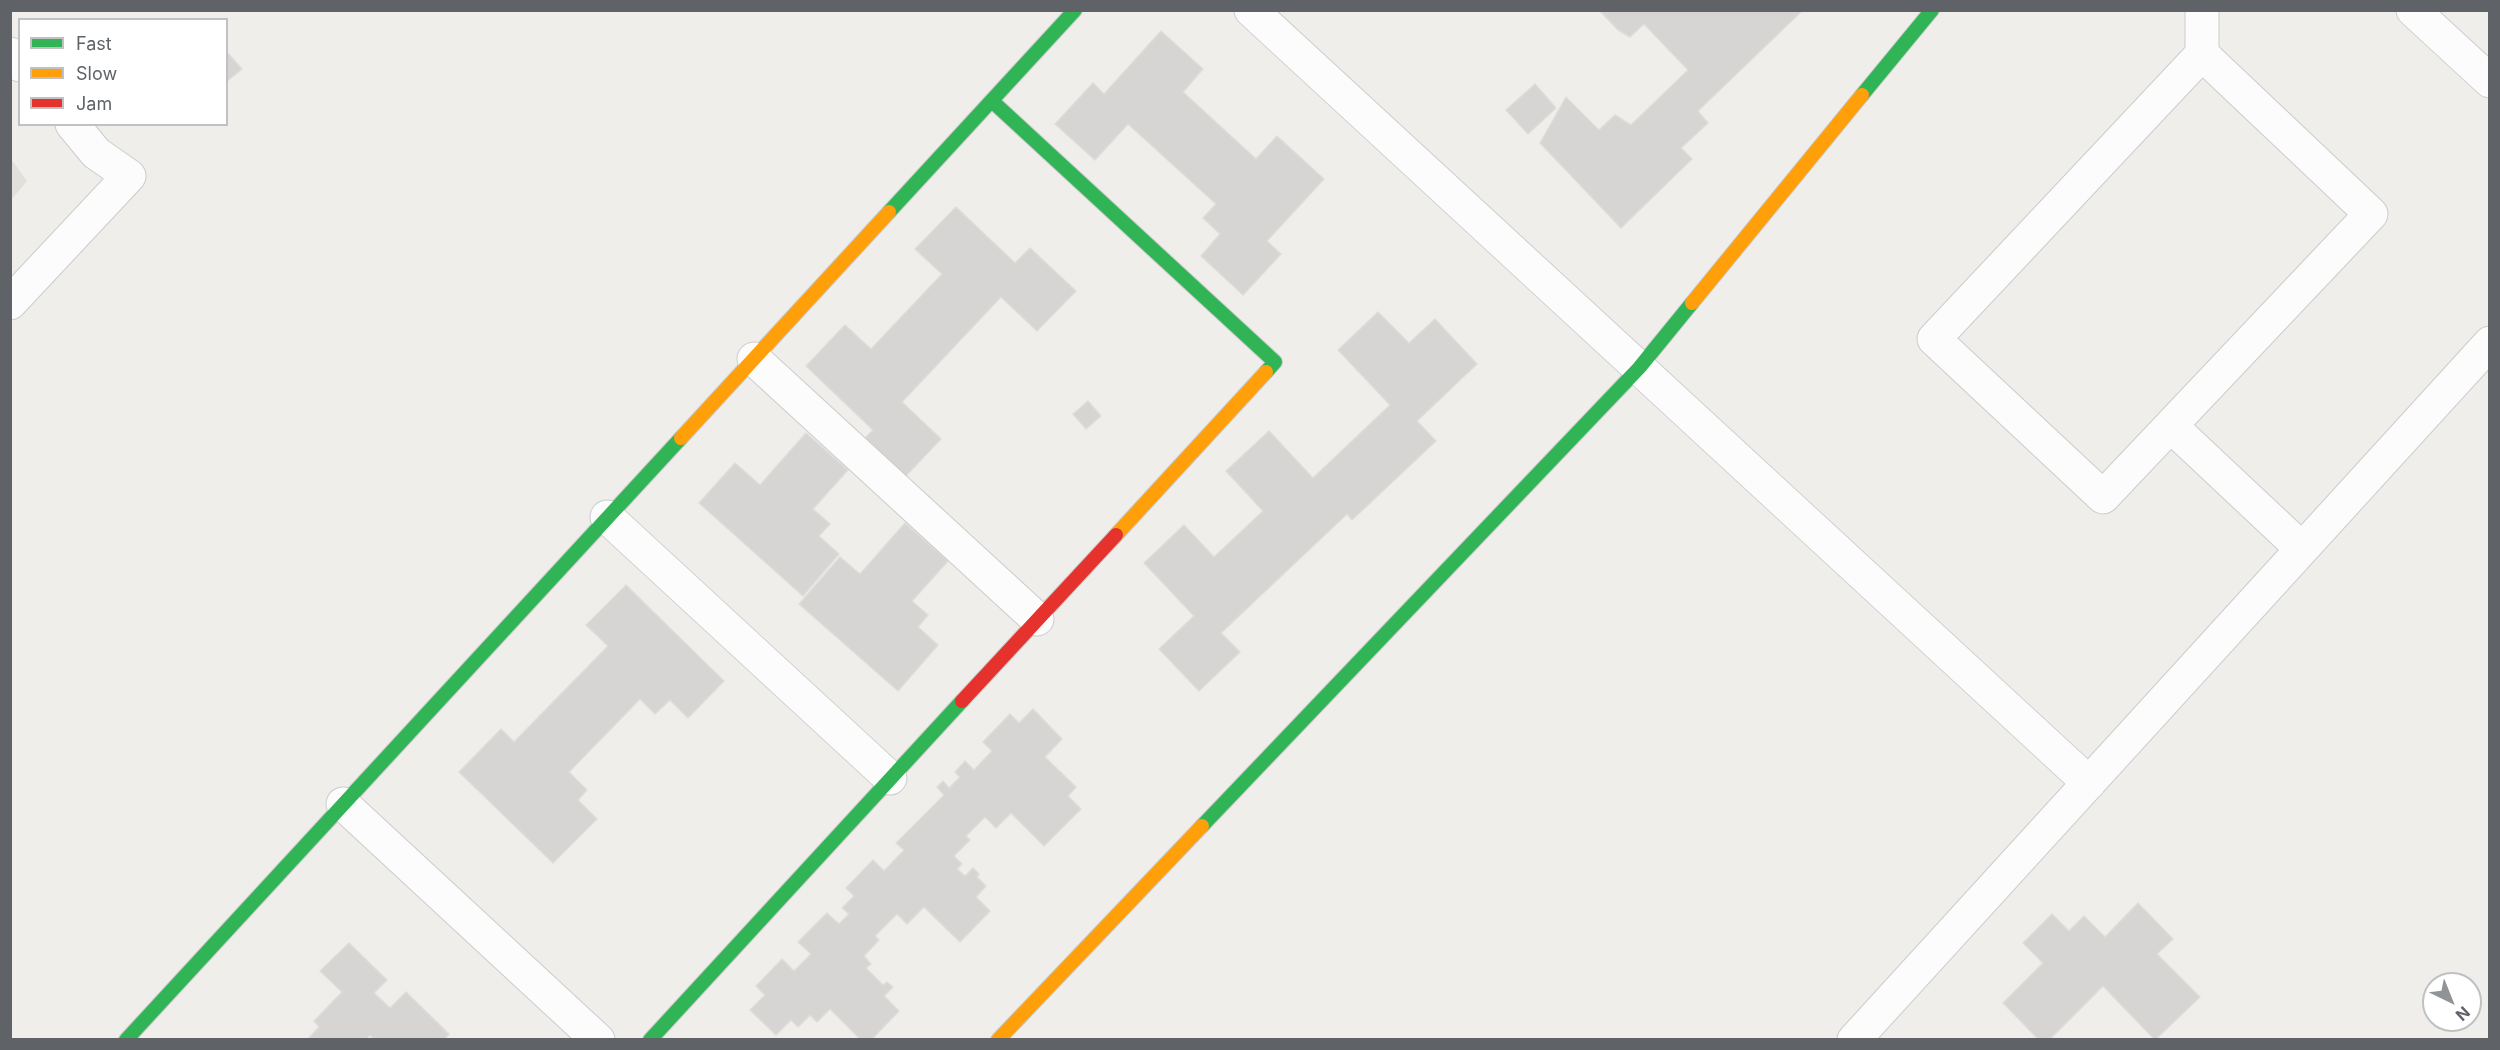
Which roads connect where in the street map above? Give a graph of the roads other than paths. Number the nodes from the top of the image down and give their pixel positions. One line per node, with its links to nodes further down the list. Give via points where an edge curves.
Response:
1 (1075, 10): 8 (street)
2 (1251, 10): 13 (street)
3 (1932, 10): 13 (street)
4 (2202, 10): 6 (street)
5 (2414, 10): 7 (street)
6 (2202, 54): 14 (street, via 2371,214); 14 (street, via 1934,339 2103,497)
7 (2490, 81)
8 (992, 101): 12 (street); 17 (street, via 1275,362)
9 (74, 126): 10 (street, via 96,153 129,176)
10 (10, 303)
11 (2490, 344): 16 (street)
12 (754, 358): 15 (street); 17 (street)
13 (1639, 368): 19 (street); 24 (street)
14 (2171, 426): 16 (street)
15 (607, 517): 18 (street); 20 (street)
16 (2302, 549): 19 (street)
17 (1037, 619): 18 (street)
18 (890, 778): 23 (street)
19 (2089, 783): 25 (street)
20 (343, 804): 21 (street); 22 (street)
21 (126, 1040)
22 (598, 1040)
23 (650, 1040)
24 (998, 1040)
25 (1854, 1040)

